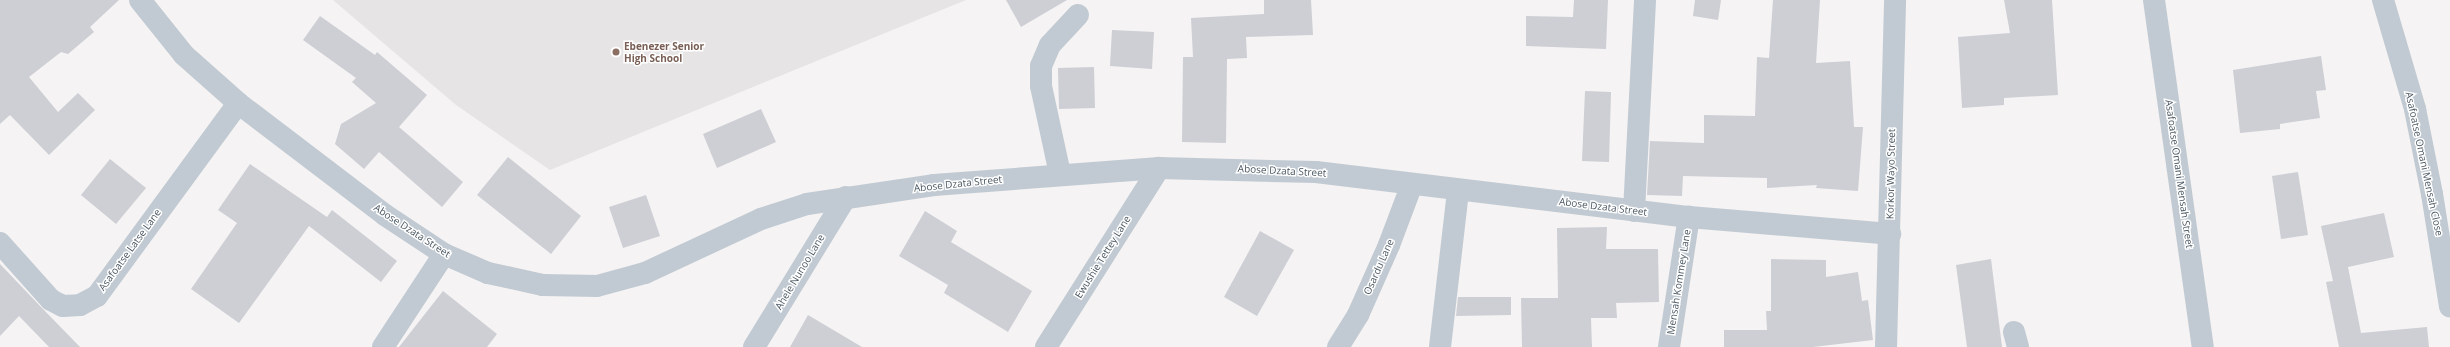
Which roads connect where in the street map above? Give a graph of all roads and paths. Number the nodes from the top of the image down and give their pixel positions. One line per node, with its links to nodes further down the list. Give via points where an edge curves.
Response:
1 (140, 0): 7 (street, Abose Dzata Street, via 184,55)
2 (1645, 0): 13 (street)
3 (1895, 0): 15 (street, Korkor Wayo Street)
4 (2154, 0): 26 (street, Asafoatse Omani Mensah Street)
5 (2383, 0): 18 (street, Asafoatse Omani Mensah Close, via 2415,109)
6 (1078, 15): 9 (street, via 1050,45 1041,66 1041,86)
7 (238, 103): 16 (street, Asafoatse Latse Lane, via 97,296 80,305 63,306 51,300); 17 (street, Abose Dzata Street, via 385,215)
8 (1159, 168): 9 (street, Abose Dzata Street); 10 (street, Abose Dzata Street, via 1316,172); 21 (street, Ewushie Tettey Lane)
9 (1060, 174): 12 (street, Abose Dzata Street)
10 (1412, 184): 11 (street, Abose Dzata Street); 22 (street, Osardu Lane, via 1358,315)
11 (1458, 191): 13 (street, Abose Dzata Street); 23 (street)
12 (846, 197): 17 (street, Abose Dzata Street, via 807,204 761,219 645,273 597,286 543,285 488,273); 20 (street, Ahele Nunoo Lane)
13 (1634, 211): 14 (street, Abose Dzata Street)
14 (1689, 217): 15 (street, Abose Dzata Street); 24 (street, Mensah Kommey Lane)
15 (1890, 234): 25 (street, Korkor Wayo Street)
16 (0, 244)
17 (444, 254): 19 (street)
18 (2450, 307)
19 (383, 347)
20 (754, 347)
21 (1046, 347)
22 (1338, 347)
23 (1440, 347)
24 (1669, 347)
25 (1886, 347)
26 (2203, 347)

